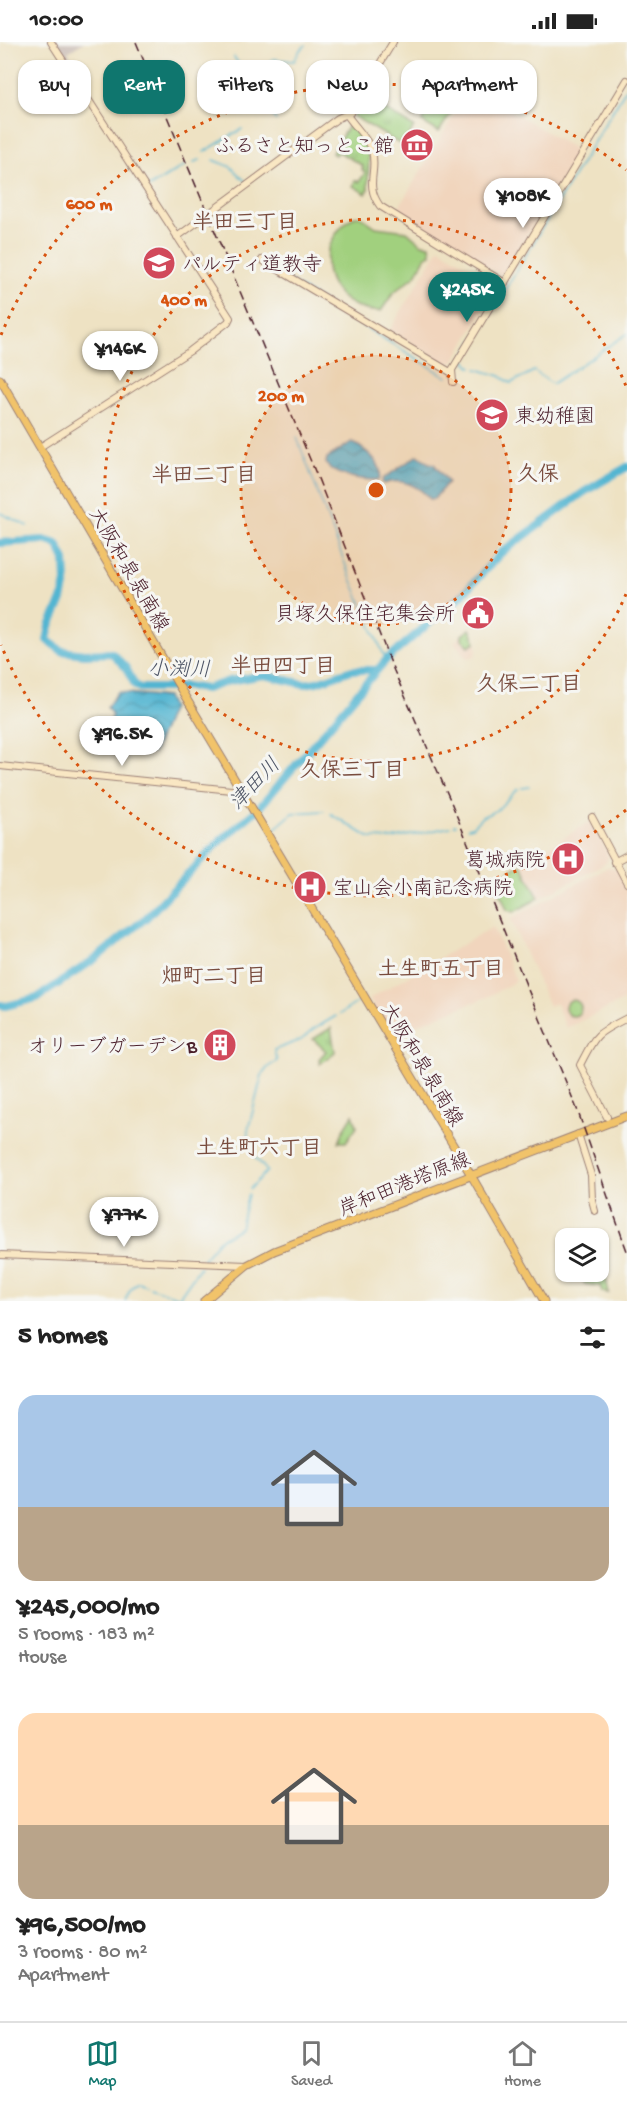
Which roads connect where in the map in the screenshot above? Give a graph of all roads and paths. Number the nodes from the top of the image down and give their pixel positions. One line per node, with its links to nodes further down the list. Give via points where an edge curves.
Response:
1 (51, 42): 5 (street)
2 (393, 42): 4 (street)
3 (627, 80): 7 (street)
4 (347, 115): 5 (street); 7 (street, via 371,148 372,191 381,206)
5 (177, 237): 11 (street, via 229,315 229,321 196,347)
6 (262, 260): 8 (street)
7 (505, 283): 8 (street)
8 (452, 373): 10 (street)
9 (0, 379): 11 (main road, 大阪和泉泉南線)
10 (453, 382)
11 (40, 447): 13 (main road, 大阪和泉泉南線)
12 (0, 766): 13 (street)
13 (241, 791): 22 (main road, 大阪和泉泉南線)
14 (592, 817): 16 (street)
15 (627, 855): 16 (street)
16 (614, 862): 17 (street)
17 (627, 883)
18 (627, 1018): 20 (street, via 596,1035 580,1065)
19 (627, 1116): 21 (main road, 岸和田港塔原線)
20 (607, 1117)
21 (578, 1134): 22 (main road, 岸和田港塔原線); 23 (street, via 591,1175)
22 (471, 1175): 25 (main road, 岸和田港塔原線, via 280,1248); 27 (main road, 大阪和泉泉南線)
23 (595, 1211)
24 (0, 1255): 25 (street)
25 (247, 1265): 26 (main road, 岸和田港塔原線)
26 (204, 1301)
27 (544, 1301)

